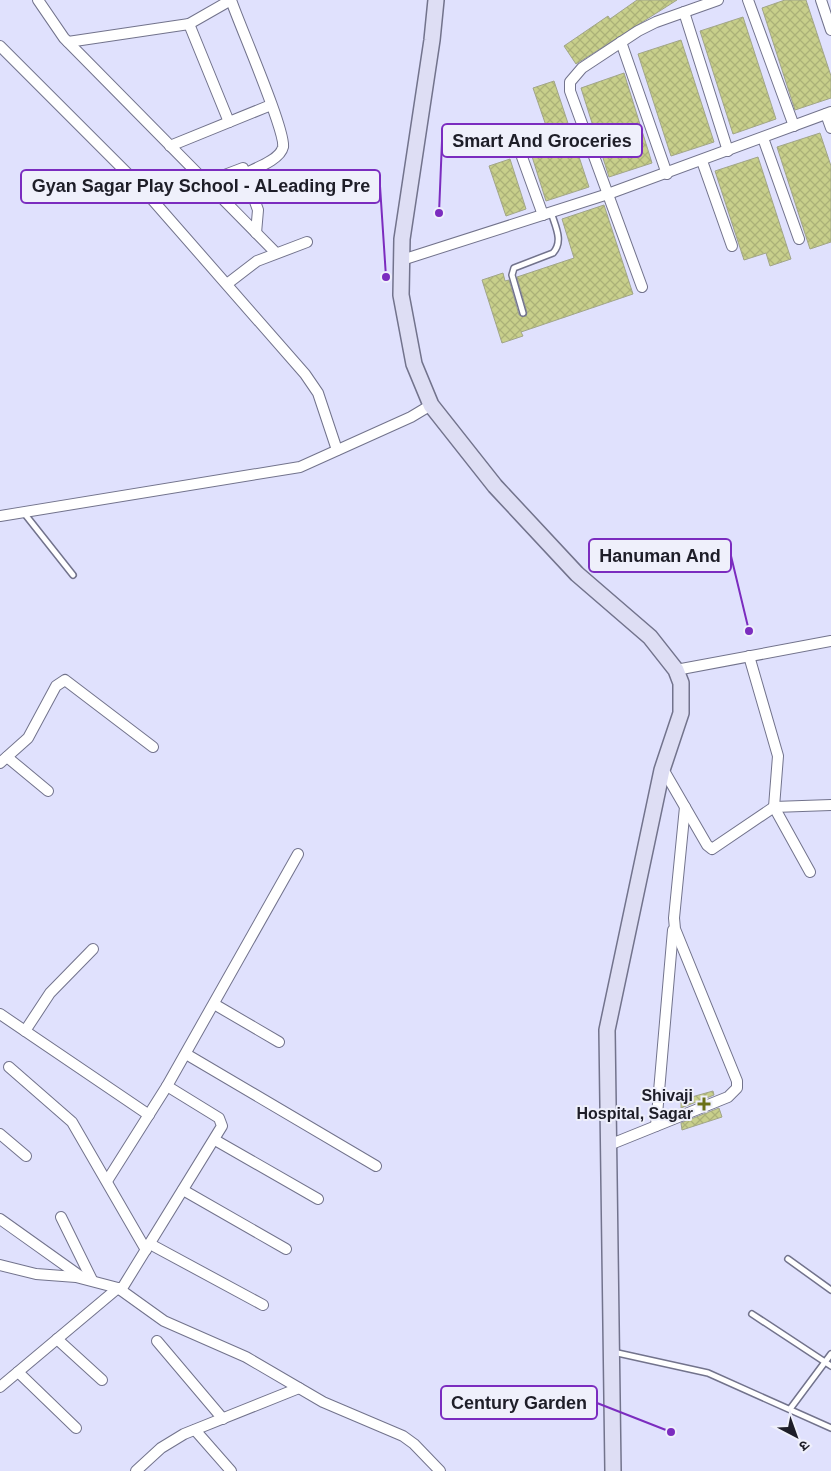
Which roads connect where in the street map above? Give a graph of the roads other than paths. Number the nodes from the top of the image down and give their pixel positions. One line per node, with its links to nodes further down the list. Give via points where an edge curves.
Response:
1 (38, 0): 10 (street)
2 (231, 0): 8 (street); 13 (street)
3 (436, 0): 33 (main road, via 402,239)
4 (718, 0): 7 (street)
5 (748, 0): 16 (street)
6 (821, 0): 9 (street)
7 (684, 12): 11 (street, via 656,22); 20 (street)
8 (189, 24): 10 (street); 15 (street)
9 (831, 30)
10 (68, 42): 19 (street)
11 (621, 42): 24 (street); 26 (street, via 582,68 570,82 570,91)
12 (0, 46): 34 (street, via 143,189)
13 (271, 105): 15 (street); 23 (street, via 283,148 276,157)
14 (828, 113): 16 (street); 17 (street)
15 (229, 122): 19 (street)
16 (794, 126): 18 (street)
17 (831, 128)
18 (763, 138): 20 (street); 29 (street)
19 (170, 146): 25 (street)
20 (728, 151): 22 (street)
21 (522, 157): 27 (street)
22 (702, 161): 24 (street); 31 (street)
23 (246, 173): 25 (street, via 240,168); 28 (street, via 258,210)
24 (667, 174): 26 (street)
25 (206, 182): 28 (street)
26 (608, 194): 27 (street); 35 (street)
27 (547, 214): 33 (street); 36 (lane, via 560,241 558,248 554,253 514,268 512,275)
28 (256, 233): 32 (street)
29 (799, 239)
30 (307, 242): 32 (street)
31 (732, 246)
32 (276, 253): 34 (street, via 257,261)
33 (402, 260): 37 (main road, via 401,295 414,364)
34 (227, 284): 38 (street, via 313,384)
35 (642, 287)
36 (523, 313)
37 (431, 405): 38 (street); 44 (main road, via 495,486 577,574 650,637)
38 (337, 450): 39 (street, via 292,469)
39 (23, 512): 40 (street); 41 (lane)
40 (0, 516)
41 (73, 575)
42 (831, 641): 43 (street)
43 (749, 656): 44 (street); 51 (street, via 778,756)
44 (676, 670): 47 (main road, via 681,683 681,714)
45 (152, 747): 46 (street, via 65,680 56,686 28,738)
46 (4, 760): 48 (street)
47 (663, 769): 50 (street); 67 (main road, via 607,1030)
48 (48, 791)
49 (831, 805): 51 (street)
50 (685, 807): 51 (street, via 712,849); 54 (street)
51 (774, 807): 53 (street)
52 (298, 854): 56 (street)
53 (810, 872)
54 (674, 921): 64 (street); 64 (street, via 737,1088 728,1097)
55 (93, 949): 58 (street, via 50,993)
56 (214, 1004): 59 (street); 60 (street)
57 (0, 1014): 58 (street)
58 (25, 1031): 63 (street)
59 (279, 1042)
60 (186, 1054): 62 (street); 69 (street)
61 (9, 1067): 70 (street, via 72,1122)
62 (167, 1086): 63 (street); 66 (street, via 219,1118 222,1126)
63 (149, 1115): 70 (street)
64 (656, 1126): 67 (street)
65 (0, 1134): 68 (street)
66 (215, 1140): 71 (street); 72 (street)
67 (608, 1145): 86 (main road)
68 (26, 1156)
69 (376, 1166)
70 (107, 1181): 75 (street)
71 (183, 1190): 75 (street); 76 (street)
72 (318, 1199)
73 (61, 1217): 79 (street)
74 (0, 1219): 79 (street)
75 (148, 1247): 80 (street); 82 (street)
76 (286, 1249)
77 (788, 1259): 81 (lane)
78 (0, 1265): 79 (street, via 36,1274)
79 (87, 1279): 80 (street)
80 (119, 1289): 84 (street); 93 (street, via 159,1319 246,1357)
81 (831, 1290)
82 (263, 1305)
83 (752, 1314): 88 (lane)
84 (57, 1339): 90 (street); 91 (street)
85 (157, 1341): 95 (street)
86 (612, 1352): 94 (lane, via 708,1373); 102 (main road)
87 (831, 1354): 88 (lane)
88 (825, 1362): 89 (lane); 94 (lane)
89 (831, 1366)
90 (18, 1372): 92 (street); 96 (street)
91 (102, 1380)
92 (0, 1387)
93 (299, 1388): 95 (street); 101 (street, via 323,1402 403,1436)
94 (790, 1409): 97 (lane)
95 (223, 1418): 98 (street)
96 (76, 1428)
97 (831, 1428)
98 (195, 1430): 99 (street, via 172,1440); 100 (street)
99 (136, 1471)
100 (231, 1471)
101 (440, 1471)
102 (614, 1471)

